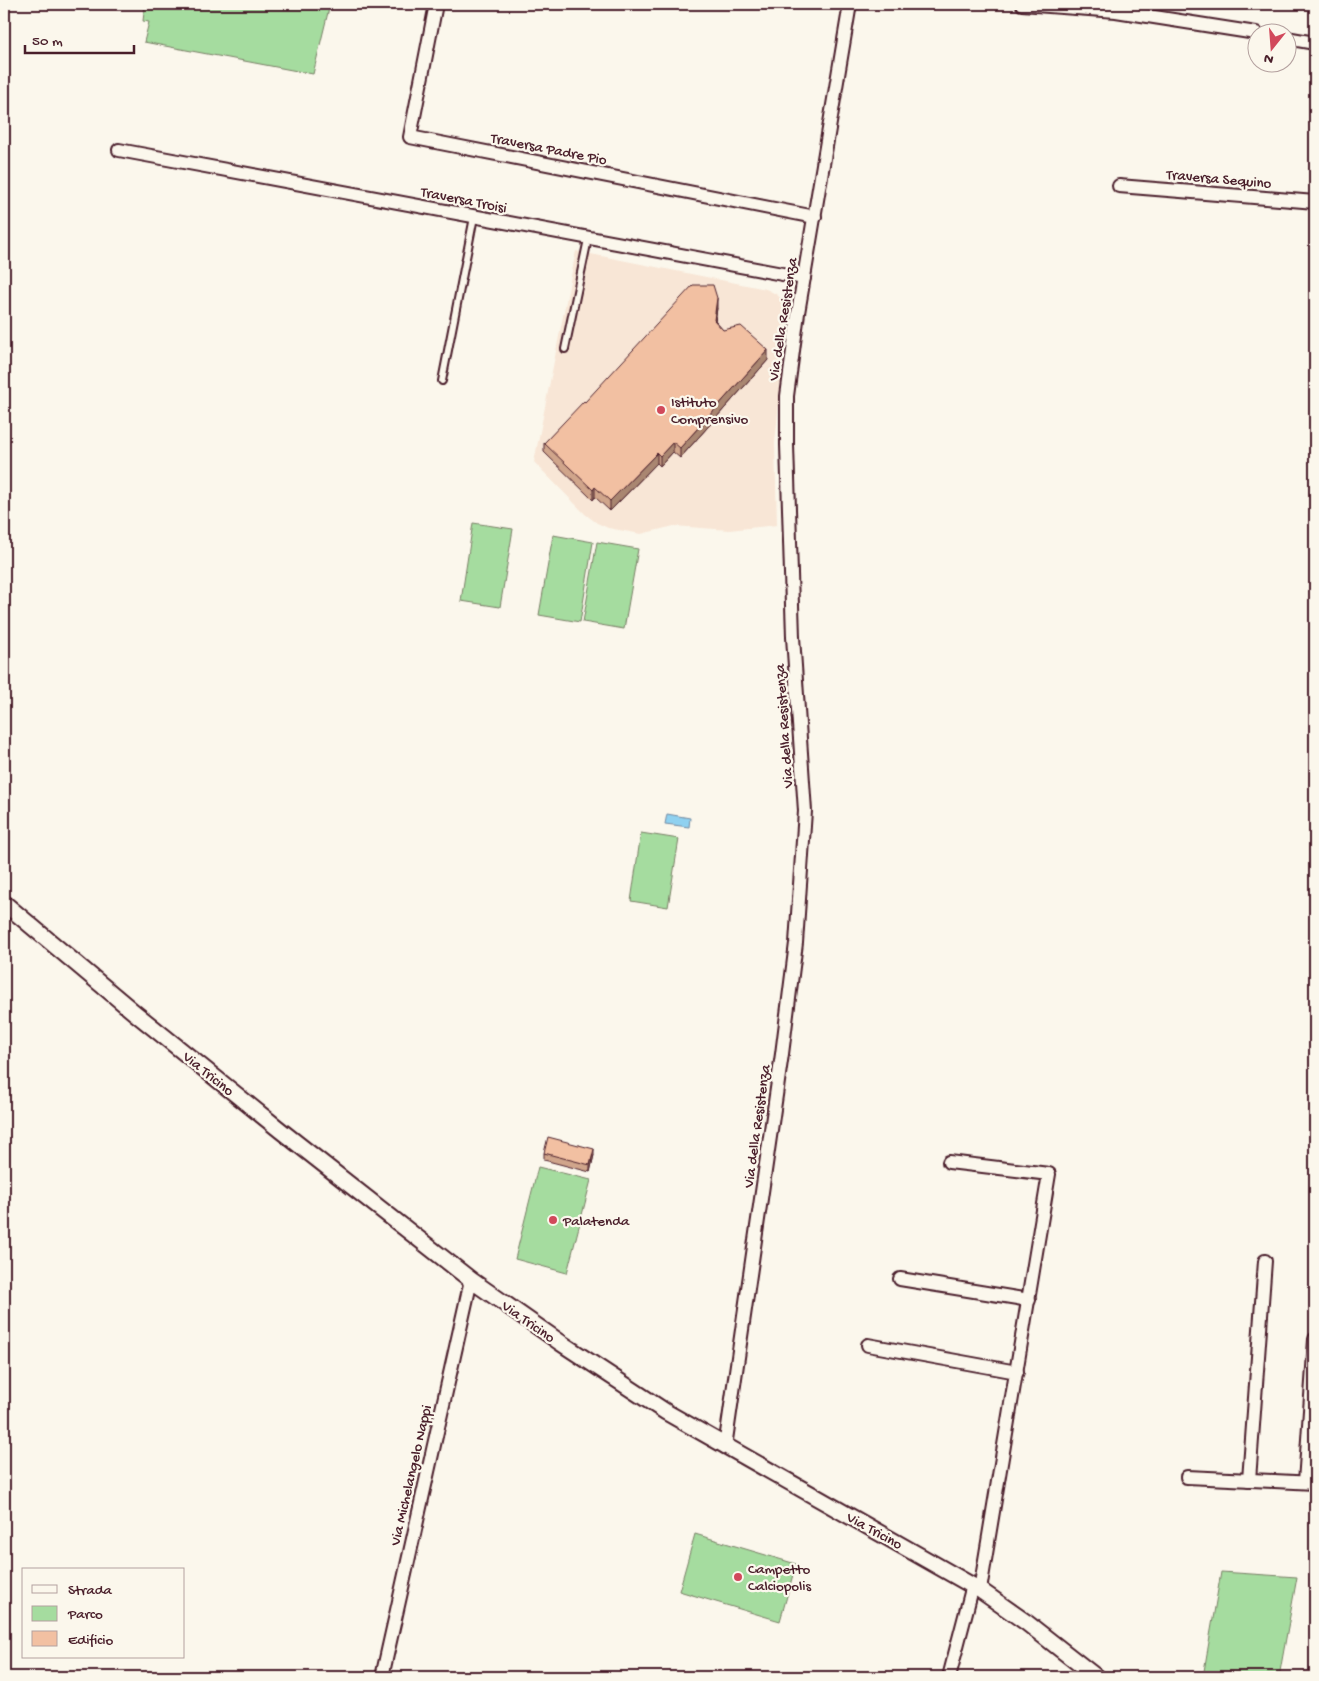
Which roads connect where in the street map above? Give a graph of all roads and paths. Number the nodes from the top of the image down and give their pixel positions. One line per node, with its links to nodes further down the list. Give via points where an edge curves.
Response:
1 (436, 4): 11 (street, Traversa Padre Pio, via 410,137)
2 (850, 4): 11 (street, Via della Resistenza)
3 (1022, 4): 4 (street, via 1116,11)
4 (1246, 32)
5 (1296, 40): 6 (street)
6 (1315, 43)
7 (119, 150): 10 (street, Traversa Troisi)
8 (1119, 186): 9 (street, Traversa Sequino)
9 (1315, 202)
10 (474, 217): 12 (street, Traversa Troisi); 15 (lane)
11 (815, 217): 13 (street, Via della Resistenza)
12 (588, 239): 13 (street, Traversa Troisi); 14 (lane)
13 (804, 278): 25 (street, Via della Resistenza, via 792,351 787,414 793,637 806,811 796,944 782,1054)
14 (565, 348)
15 (442, 381)
16 (4, 903): 20 (street, Via Tricino, via 272,1124)
17 (949, 1162): 21 (street, via 1049,1174)
18 (1265, 1261): 27 (street)
19 (900, 1279): 21 (street)
20 (471, 1280): 25 (street, Via Tricino, via 600,1370); 30 (street, Via Michelangelo Nappi)
21 (1029, 1300): 24 (street)
22 (1315, 1339): 28 (street)
23 (868, 1345): 24 (street)
24 (1017, 1372): 29 (street)
25 (725, 1447): 29 (street, Via Tricino)
26 (1187, 1478): 27 (street)
27 (1249, 1480): 28 (street)
28 (1310, 1483)
29 (977, 1588): 31 (street); 32 (street, Via Tricino)
30 (382, 1677)
31 (949, 1677)
32 (1096, 1677)

